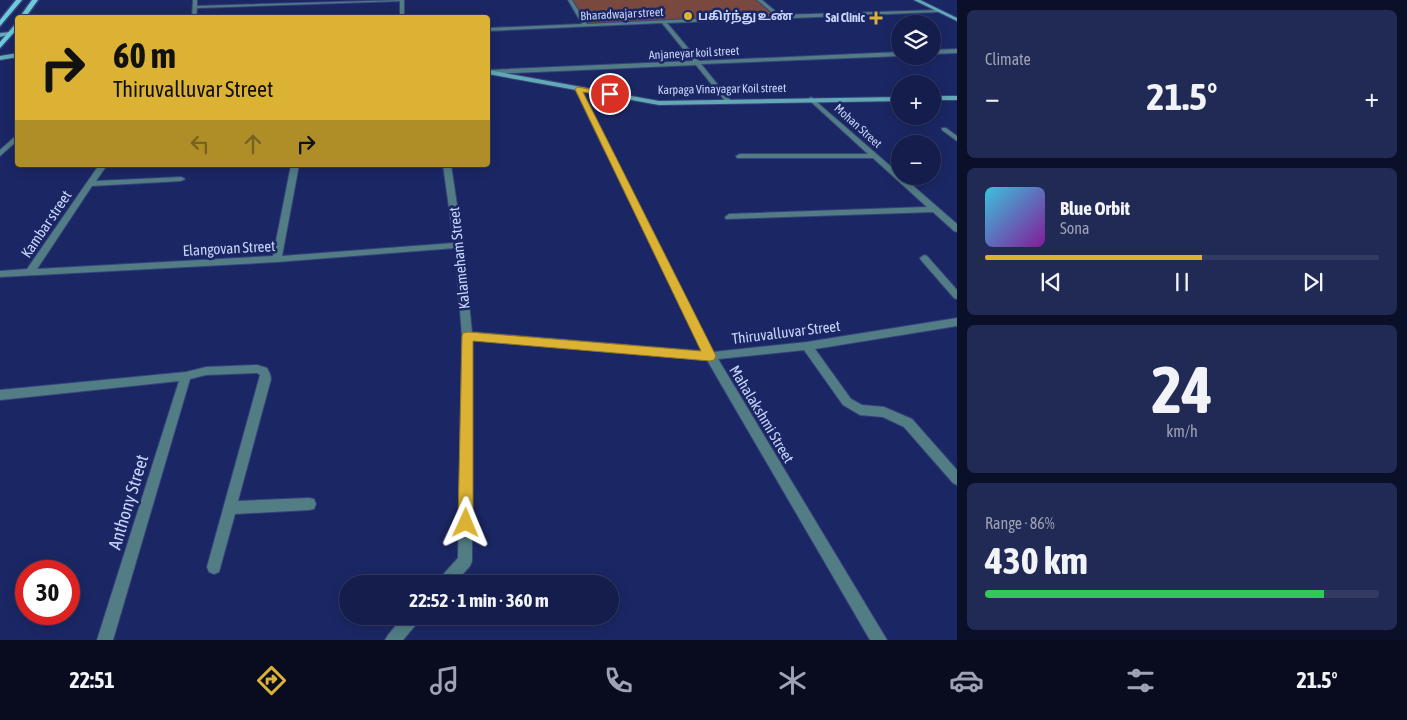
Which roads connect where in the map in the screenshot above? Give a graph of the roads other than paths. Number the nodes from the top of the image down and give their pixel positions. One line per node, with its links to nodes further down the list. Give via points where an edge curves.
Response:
1 (19, 0): 16 (main road)
2 (35, 0): 10 (main road)
3 (195, 0): 8 (street)
4 (400, 0): 8 (street); 12 (street)
5 (570, 0): 17 (street)
6 (758, 0): 13 (street)
7 (916, 0): 9 (street)
8 (194, 7): 11 (street)
9 (938, 11): 13 (street, Bharadwajar street); 14 (street)
10 (24, 15)
11 (194, 15)
12 (402, 15)
13 (780, 16): 15 (street, Bharadwajar street)
14 (957, 20)
15 (664, 22): 17 (street, Bharadwajar street); 28 (street)
16 (0, 24)
17 (586, 26): 19 (street, Bharadwajar street)
18 (15, 27): 20 (main road)
19 (490, 30)
20 (10, 34): 21 (street); 22 (main road)
21 (0, 35)
22 (0, 46)
23 (957, 51): 24 (street)
24 (941, 52)
25 (891, 54): 28 (street, Anjaneyar koil street)
26 (15, 56): 27 (street)
27 (0, 58)
28 (698, 62): 29 (street, Anjaneyar koil street); 36 (street)
29 (490, 72)
30 (490, 72): 31 (street, Karpaga Vinayagar Koil street)
31 (578, 89): 36 (street, Karpaga Vinayagar Koil street, via 659,103); 60 (street, Mahalakshmi Street)
32 (941, 98): 33 (street)
33 (957, 98)
34 (811, 99): 35 (street, Karpaga Vinayagar Koil street); 36 (street, Karpaga Vinayagar Koil street); 42 (street, Mohan Street)
35 (891, 99)
36 (728, 101)
37 (944, 129): 39 (street)
38 (15, 139): 40 (street)
39 (957, 139)
40 (0, 154)
41 (740, 156): 42 (street)
42 (875, 156): 48 (street, Mohan Street)
43 (102, 167): 47 (street, Kambar street)
44 (295, 167): 53 (street)
45 (447, 167): 51 (street, Kalameham Street)
46 (181, 179): 47 (street)
47 (90, 184): 54 (street, Kambar street)
48 (935, 209): 49 (street); 50 (street, Mohan Street)
49 (729, 216)
50 (957, 229)
51 (459, 245): 53 (street, Elangovan Street); 58 (street, Kalameham Street)
52 (924, 258): 56 (street)
53 (277, 259): 54 (street, Elangovan Street)
54 (29, 273): 55 (street, Elangovan Street)
55 (0, 274)
56 (957, 296)
57 (957, 322): 59 (street, Thiruvalluvar Street)
58 (468, 336): 60 (street, Thiruvalluvar Street); 67 (street, Kalameham Street, via 465,561)
59 (807, 346): 60 (street, Thiruvalluvar Street); 63 (street, via 848,402 860,410 884,412 908,423)
60 (710, 356): 71 (street, Mahalakshmi Street)
61 (186, 376): 62 (street); 65 (street, via 206,371 257,369 266,374); 69 (street, Anthony Street)
62 (0, 395)
63 (957, 479)
64 (309, 504): 65 (street)
65 (230, 508): 66 (street)
66 (214, 567)
67 (452, 575)
68 (406, 625): 70 (street)
69 (106, 640)
70 (393, 640)
71 (879, 640)

